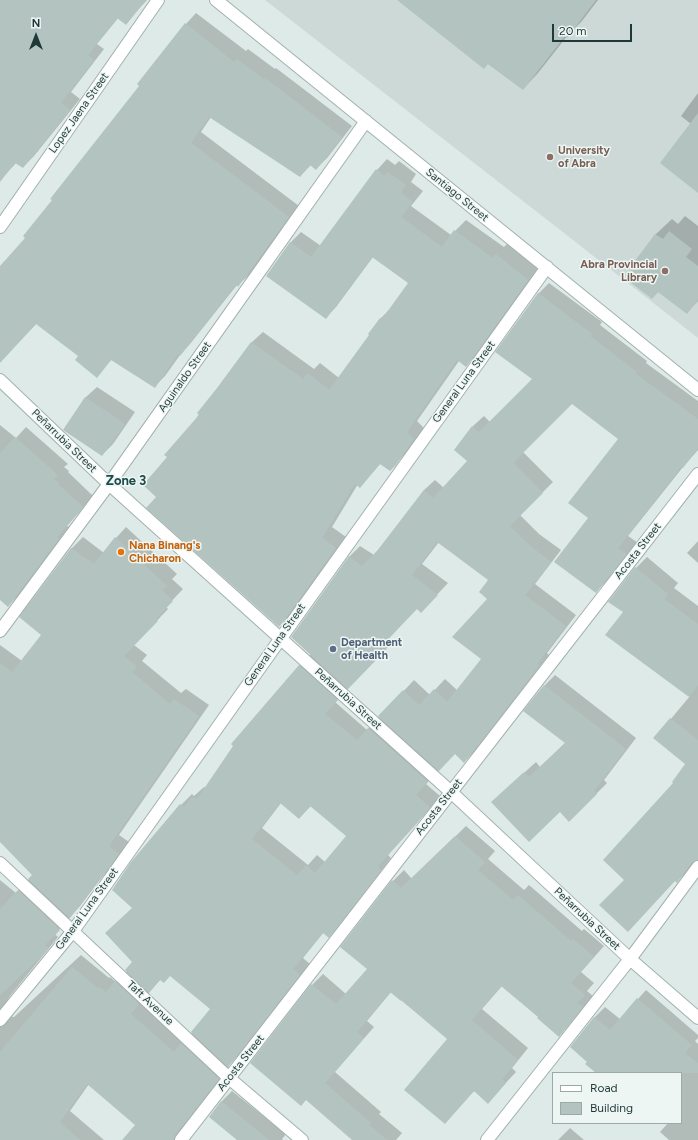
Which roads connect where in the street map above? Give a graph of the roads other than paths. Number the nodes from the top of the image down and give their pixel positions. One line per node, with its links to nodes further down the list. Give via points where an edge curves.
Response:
1 (158, 0): 4 (street, Lopez Jaena Street)
2 (216, 0): 3 (street, Santiago Street)
3 (366, 121): 5 (street, Santiago Street); 9 (street, Aguinaldo Street)
4 (0, 227)
5 (546, 267): 7 (street, Santiago Street); 11 (street, General Luna Street)
6 (0, 380): 9 (street, Peñarrubia Street)
7 (698, 390)
8 (698, 474): 12 (street, Acosta Street)
9 (109, 484): 10 (street, Aguinaldo Street); 11 (street, Peñarrubia Street)
10 (0, 631)
11 (280, 638): 12 (street, Peñarrubia Street); 15 (street, General Luna Street)
12 (451, 792): 16 (street, Peñarrubia Street); 19 (street, Acosta Street)
13 (0, 863): 15 (street, Taft Avenue)
14 (698, 867): 16 (street)
15 (73, 931): 18 (street, General Luna Street); 19 (street, Taft Avenue)
16 (630, 959): 17 (street, Peñarrubia Street); 22 (street)
17 (698, 1018)
18 (0, 1020)
19 (229, 1078): 20 (street, Acosta Street); 21 (street, Taft Avenue)
20 (181, 1140)
21 (302, 1140)
22 (487, 1140)

